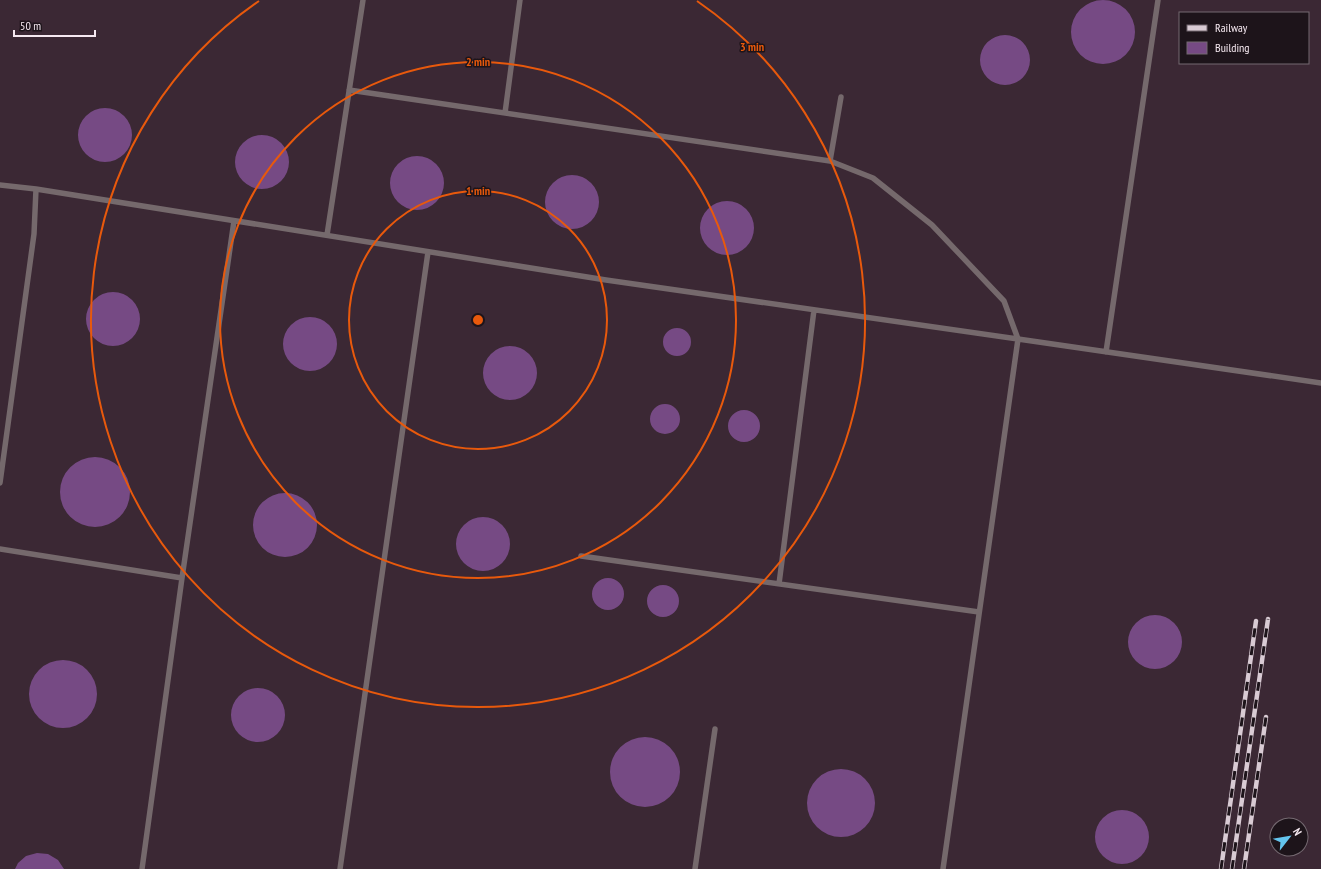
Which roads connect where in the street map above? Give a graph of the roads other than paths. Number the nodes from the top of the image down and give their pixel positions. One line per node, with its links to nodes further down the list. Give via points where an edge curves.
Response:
1 (363, 0): 4 (lane)
2 (520, 0): 6 (lane)
3 (1158, 0): 15 (lane)
4 (349, 90): 6 (lane); 11 (lane)
5 (841, 97): 7 (lane)
6 (505, 113): 7 (lane)
7 (830, 161): 14 (lane, via 873,178 932,225 1004,301)
8 (0, 185): 9 (lane)
9 (36, 189): 10 (lane); 17 (lane, via 34,234)
10 (234, 221): 11 (lane); 20 (lane)
11 (327, 236): 12 (lane)
12 (428, 252): 13 (lane); 25 (lane)
13 (814, 310): 14 (lane); 21 (lane)
14 (1018, 339): 15 (lane); 22 (lane)
15 (1106, 352): 16 (lane)
16 (1321, 383)
17 (0, 483)
18 (0, 549): 20 (lane)
19 (581, 556): 21 (lane)
20 (182, 578): 24 (lane)
21 (779, 584): 22 (lane)
22 (979, 612): 27 (lane)
23 (715, 729): 26 (lane)
24 (142, 869)
25 (340, 869)
26 (695, 869)
27 (943, 869)

